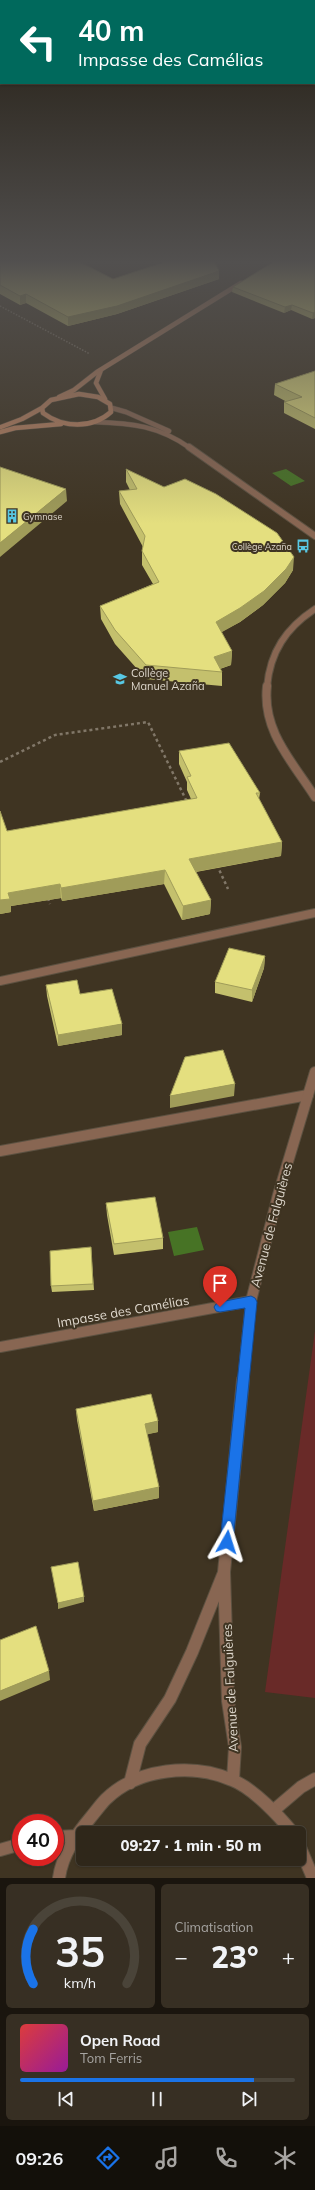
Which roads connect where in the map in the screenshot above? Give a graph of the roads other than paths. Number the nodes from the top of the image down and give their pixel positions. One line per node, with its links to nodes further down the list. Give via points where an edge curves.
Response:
1 (135, 349): 2 (main road)
2 (101, 370): 3 (main road, via 93,373 76,390); 4 (main road, via 102,374 96,383)
3 (59, 397): 4 (main road, via 89,395); 5 (main road)
4 (105, 400): 6 (main road)
5 (42, 408): 8 (main road, via 48,418); 9 (main road)
6 (112, 408): 7 (main road, via 108,416); 11 (street, via 125,410 158,424 176,435)
7 (95, 422): 8 (main road); 11 (street, via 131,423 154,429)
8 (67, 423): 10 (main road)
9 (0, 427)
10 (0, 432)
11 (180, 441): 12 (street)
12 (315, 536)
13 (315, 609): 14 (street, via 297,622 283,637 274,653 265,697 271,726)
14 (315, 797)
15 (315, 913): 16 (street)
16 (0, 981)
17 (315, 1072): 18 (street, Avenue de Falguières)
18 (308, 1095): 19 (street); 20 (street, Avenue de Falguières, via 278,1195)
19 (0, 1151)
20 (251, 1302): 21 (street, Impasse des Camélias); 22 (street, Avenue de Falguières)
21 (0, 1347)
22 (224, 1572): 24 (street, Avenue de Falguières, via 228,1700 235,1747); 25 (street, Avenue de Falguières, via 173,1693 140,1744)
23 (315, 1779): 26 (street, via 301,1787)
24 (233, 1780): 25 (street, via 204,1771 154,1773); 26 (street)
25 (130, 1783): 28 (street, via 107,1798)
26 (274, 1810): 27 (street)
27 (287, 1826)
28 (75, 1836): 29 (street); 34 (street)
29 (64, 1837)
30 (12, 1847): 31 (street)
31 (0, 1850)
32 (306, 1858): 33 (street)
33 (313, 1872)
34 (59, 1878)

